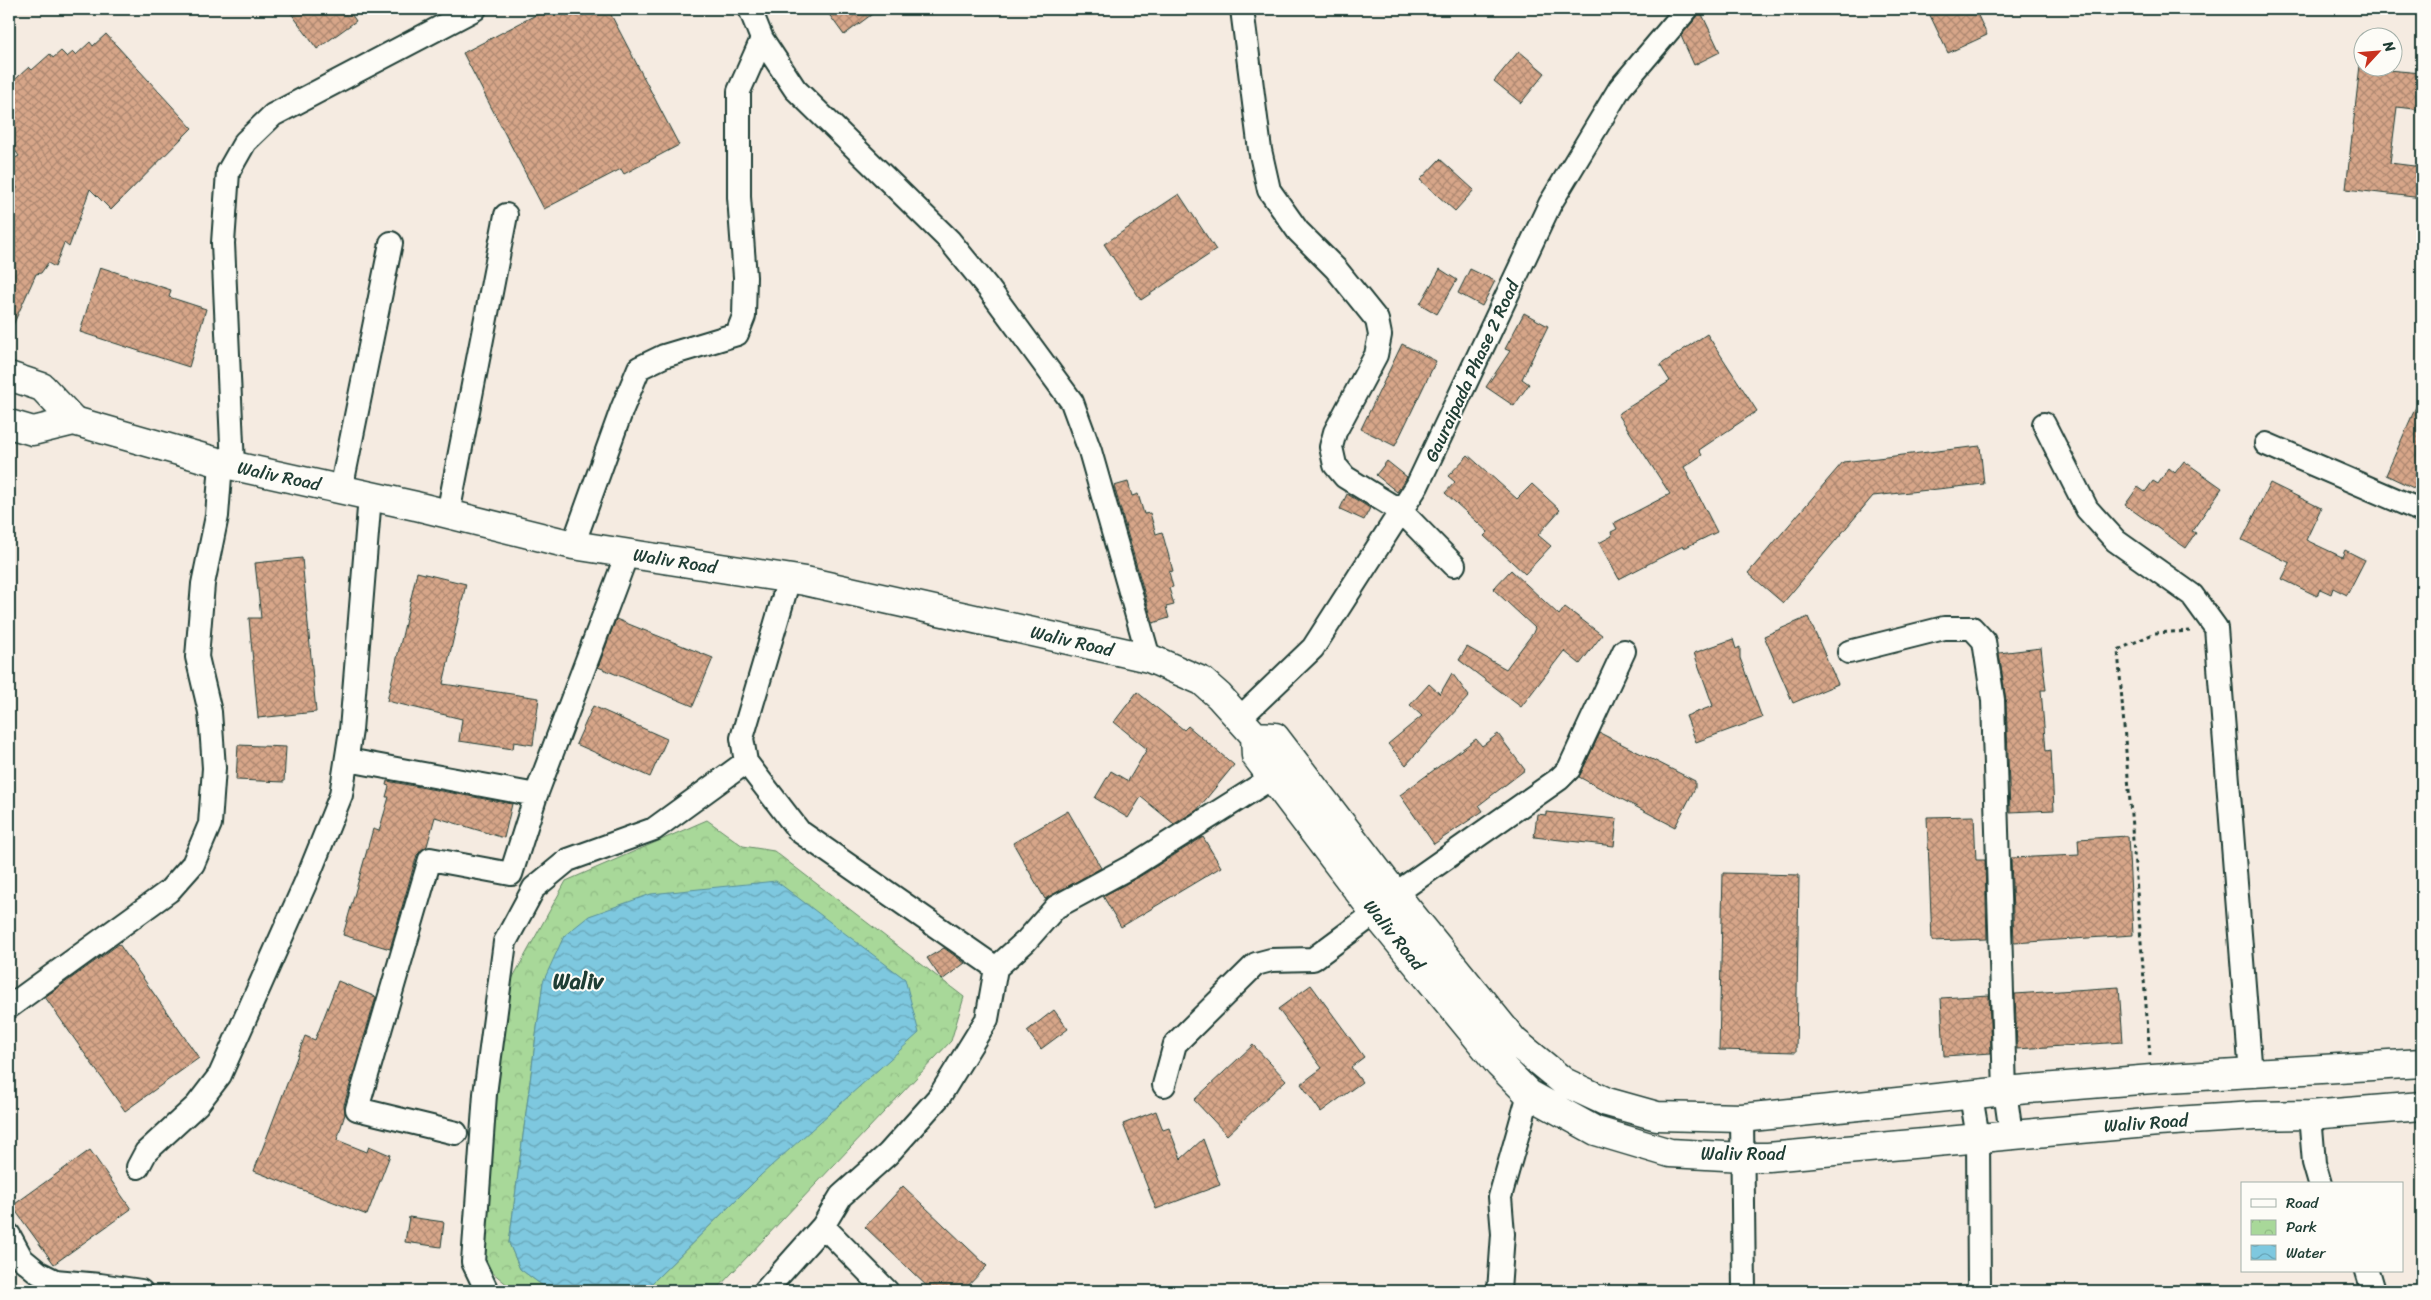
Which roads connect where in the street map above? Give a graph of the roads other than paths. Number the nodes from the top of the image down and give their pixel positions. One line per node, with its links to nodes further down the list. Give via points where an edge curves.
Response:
1 (475, 9): 13 (street, via 273,115 245,142 228,172 223,243)
2 (750, 9): 5 (street)
3 (1242, 9): 17 (street, via 1260,150 1270,190 1298,231 1378,320 1380,335 1376,354 1335,432 1331,447 1335,465 1345,476)
4 (1687, 9): 17 (street, Gauraipada Phase 2 Road, via 1620,88 1550,204 1418,486)
5 (762, 39): 19 (street, via 739,91 737,146 745,277 744,316 737,334 664,356 640,368); 25 (street, via 795,89 949,240 1072,402 1090,452)
6 (506, 215): 18 (street)
7 (391, 243): 14 (street)
8 (9, 376): 9 (main road, via 42,387)
9 (74, 421): 10 (main road, Waliv Road, via 33,431); 13 (main road, Waliv Road)
10 (9, 424)
11 (2044, 424): 37 (street, via 2087,509 2116,540 2192,595 2216,628)
12 (2266, 444): 16 (street)
13 (227, 465): 14 (main road, Waliv Road); 35 (street, via 203,584 197,657 210,712 214,768 210,824 193,864 170,891)
14 (342, 490): 15 (main road, Waliv Road)
15 (370, 496): 18 (main road, Waliv Road); 27 (street)
16 (2422, 511)
17 (1402, 512): 21 (street); 26 (street, Gauraipada Phase 2 Road, via 1313,648)
18 (448, 514): 19 (main road, Waliv Road)
19 (573, 545): 20 (main road, Waliv Road)
20 (627, 554): 22 (main road, Waliv Road); 31 (street)
21 (1454, 564)
22 (790, 579): 25 (main road, Waliv Road); 28 (street, via 742,738)
23 (1624, 651): 32 (street, via 1569,769 1560,779)
24 (1849, 652): 39 (street, via 1944,628 1972,628 1984,641 1993,700)
25 (1148, 658): 26 (main road, Waliv Road, via 1202,681)
26 (1247, 728): 29 (main road, Waliv Road, via 1275,738); 30 (main road, Waliv Road, via 1256,756)
27 (348, 760): 31 (street); 49 (street, via 341,795 305,884 220,1076 197,1105 146,1152)
28 (746, 762): 34 (street, via 799,831); 55 (street, via 654,829 568,860 534,888 505,942 485,1094 473,1262)
29 (1296, 762): 30 (street); 32 (main road, Waliv Road)
30 (1273, 777): 33 (main road, Waliv Road); 34 (street, via 1132,866 1056,907)
31 (536, 795): 45 (street, via 511,874 430,859 357,1109)
32 (1395, 894): 33 (street); 44 (main road, Waliv Road, via 1514,1042 1564,1082 1607,1102 1657,1116)
33 (1375, 913): 38 (street, via 1313,959 1271,960 1256,964 1175,1044); 40 (main road, Waliv Road, via 1499,1064)
34 (996, 968): 51 (street, via 987,1019 939,1098 888,1154 841,1196)
35 (9, 1007)
36 (2422, 1063): 37 (main road, Waliv Road)
37 (2251, 1075): 39 (main road, Waliv Road)
38 (1164, 1085)
39 (2005, 1091): 41 (main road, Waliv Road); 46 (street)
40 (1529, 1094): 48 (main road, Waliv Road, via 1596,1131 1670,1153); 58 (street, via 1501,1192 1503,1234)
41 (1971, 1096): 44 (main road, Waliv Road); 47 (street)
42 (2422, 1106): 43 (main road, Waliv Road)
43 (2310, 1115): 46 (main road, Waliv Road, via 2245,1116); 50 (street, via 2314,1164)
44 (1742, 1118): 48 (street)
45 (456, 1133)
46 (2011, 1134): 47 (main road, Waliv Road)
47 (1978, 1137): 48 (main road, Waliv Road); 60 (street)
48 (1743, 1157): 59 (street)
49 (138, 1167)
50 (2319, 1182)
51 (823, 1226): 56 (street); 57 (street)
52 (9, 1235): 54 (street, via 22,1259 55,1282 100,1284)
53 (2367, 1272): 61 (street)
54 (141, 1291)
55 (487, 1291)
56 (765, 1291)
57 (887, 1291)
58 (1499, 1291)
59 (1744, 1291)
60 (1979, 1291)
61 (2373, 1291)

